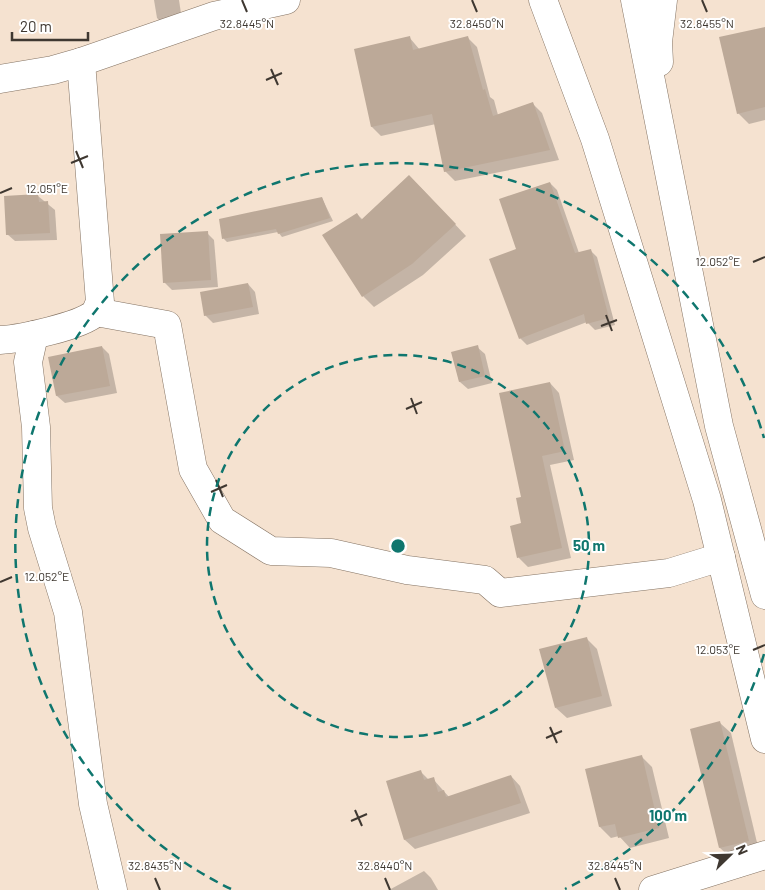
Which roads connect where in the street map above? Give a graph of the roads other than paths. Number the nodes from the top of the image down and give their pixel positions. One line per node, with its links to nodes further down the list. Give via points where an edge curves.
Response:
1 (286, 0): 6 (street)
2 (528, 0): 7 (street, via 544,16)
3 (543, 0): 7 (street)
4 (635, 0): 10 (street)
5 (663, 0): 10 (street, via 658,42)
6 (224, 8): 8 (street)
7 (559, 39): 14 (street, via 596,138 707,500)
8 (81, 62): 9 (street); 11 (street, via 100,302)
9 (0, 79)
10 (659, 114): 15 (street, via 719,426)
11 (96, 312): 12 (street); 14 (street, via 167,325 193,470 222,520 271,550 331,553 406,570 485,580 500,593 669,573)
12 (34, 335): 13 (street); 18 (street, via 28,362 36,428 38,508 68,612 93,804)
13 (0, 340)
14 (721, 557): 16 (street)
15 (765, 595)
16 (765, 739)
17 (765, 855): 19 (street)
18 (113, 890)
19 (653, 890)

